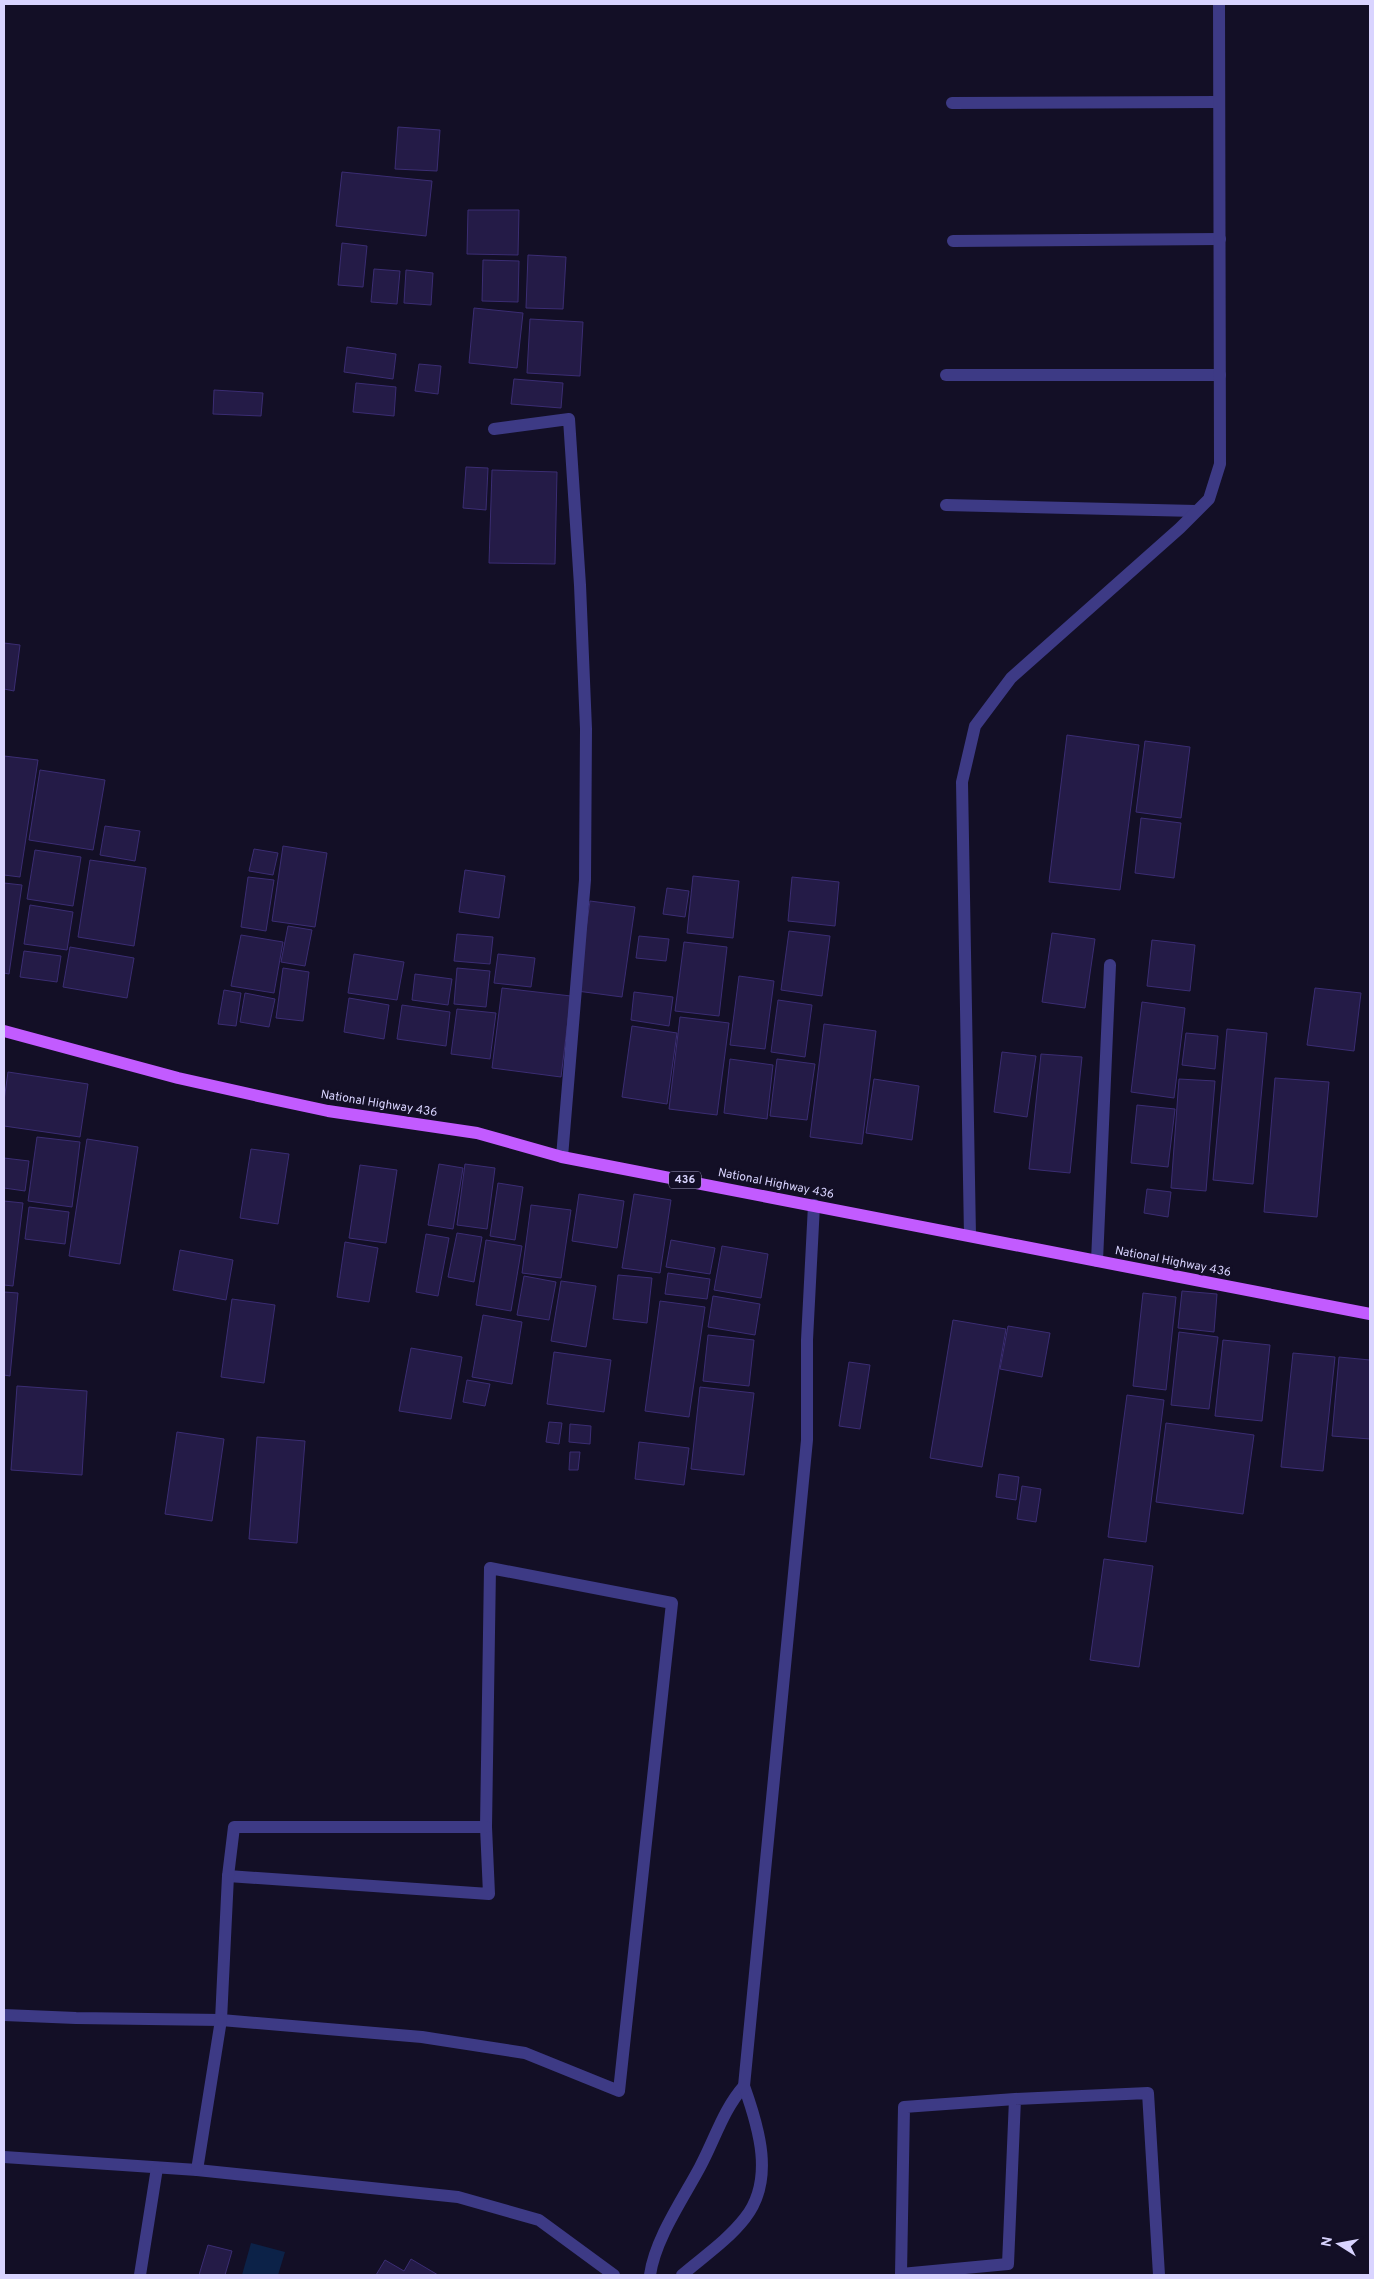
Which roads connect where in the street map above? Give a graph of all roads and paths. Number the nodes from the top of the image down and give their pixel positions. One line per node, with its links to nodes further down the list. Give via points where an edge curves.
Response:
1 (1219, 4): 2 (street)
2 (1219, 102): 3 (street); 4 (street)
3 (952, 103)
4 (1220, 239): 5 (street); 6 (street)
5 (953, 241)
6 (1220, 374): 7 (street); 10 (street, via 1220,464 1209,499)
7 (946, 375)
8 (494, 429): 13 (street, via 569,419 586,738 585,880)
9 (946, 505): 10 (street)
10 (1196, 511): 15 (street, via 1011,678 975,726 962,782)
11 (1110, 965): 16 (street)
12 (4, 1030): 13 (main road, National Highway 436 / 436, via 178,1078 328,1111 477,1133)
13 (562, 1157): 14 (main road, National Highway 436 / 436)
14 (814, 1206): 15 (main road, National Highway 436 / 436); 22 (street, via 807,1440)
15 (970, 1236): 16 (main road, National Highway 436 / 436)
16 (1096, 1261): 17 (main road, National Highway 436 / 436)
17 (1370, 1314)
18 (486, 1827): 19 (street, via 234,1827); 19 (street, via 489,1894); 21 (street, via 490,1568 672,1603 619,2091 526,2053 422,2037)
19 (228, 1876): 21 (street)
20 (4, 2015): 21 (street)
21 (221, 2020): 26 (street)
22 (744, 2086): 29 (street, via 722,2118 710,2148 667,2229); 30 (street, via 761,2143 760,2190 744,2219)
23 (1015, 2099): 23 (street, via 904,2107 901,2274 1008,2264); 31 (street, via 1148,2093)
24 (4, 2157): 25 (street)
25 (157, 2168): 26 (street); 27 (street)
26 (197, 2170): 28 (street, via 458,2197 540,2220)
27 (140, 2275)
28 (614, 2275)
29 (650, 2275)
30 (682, 2275)
31 (1159, 2275)

